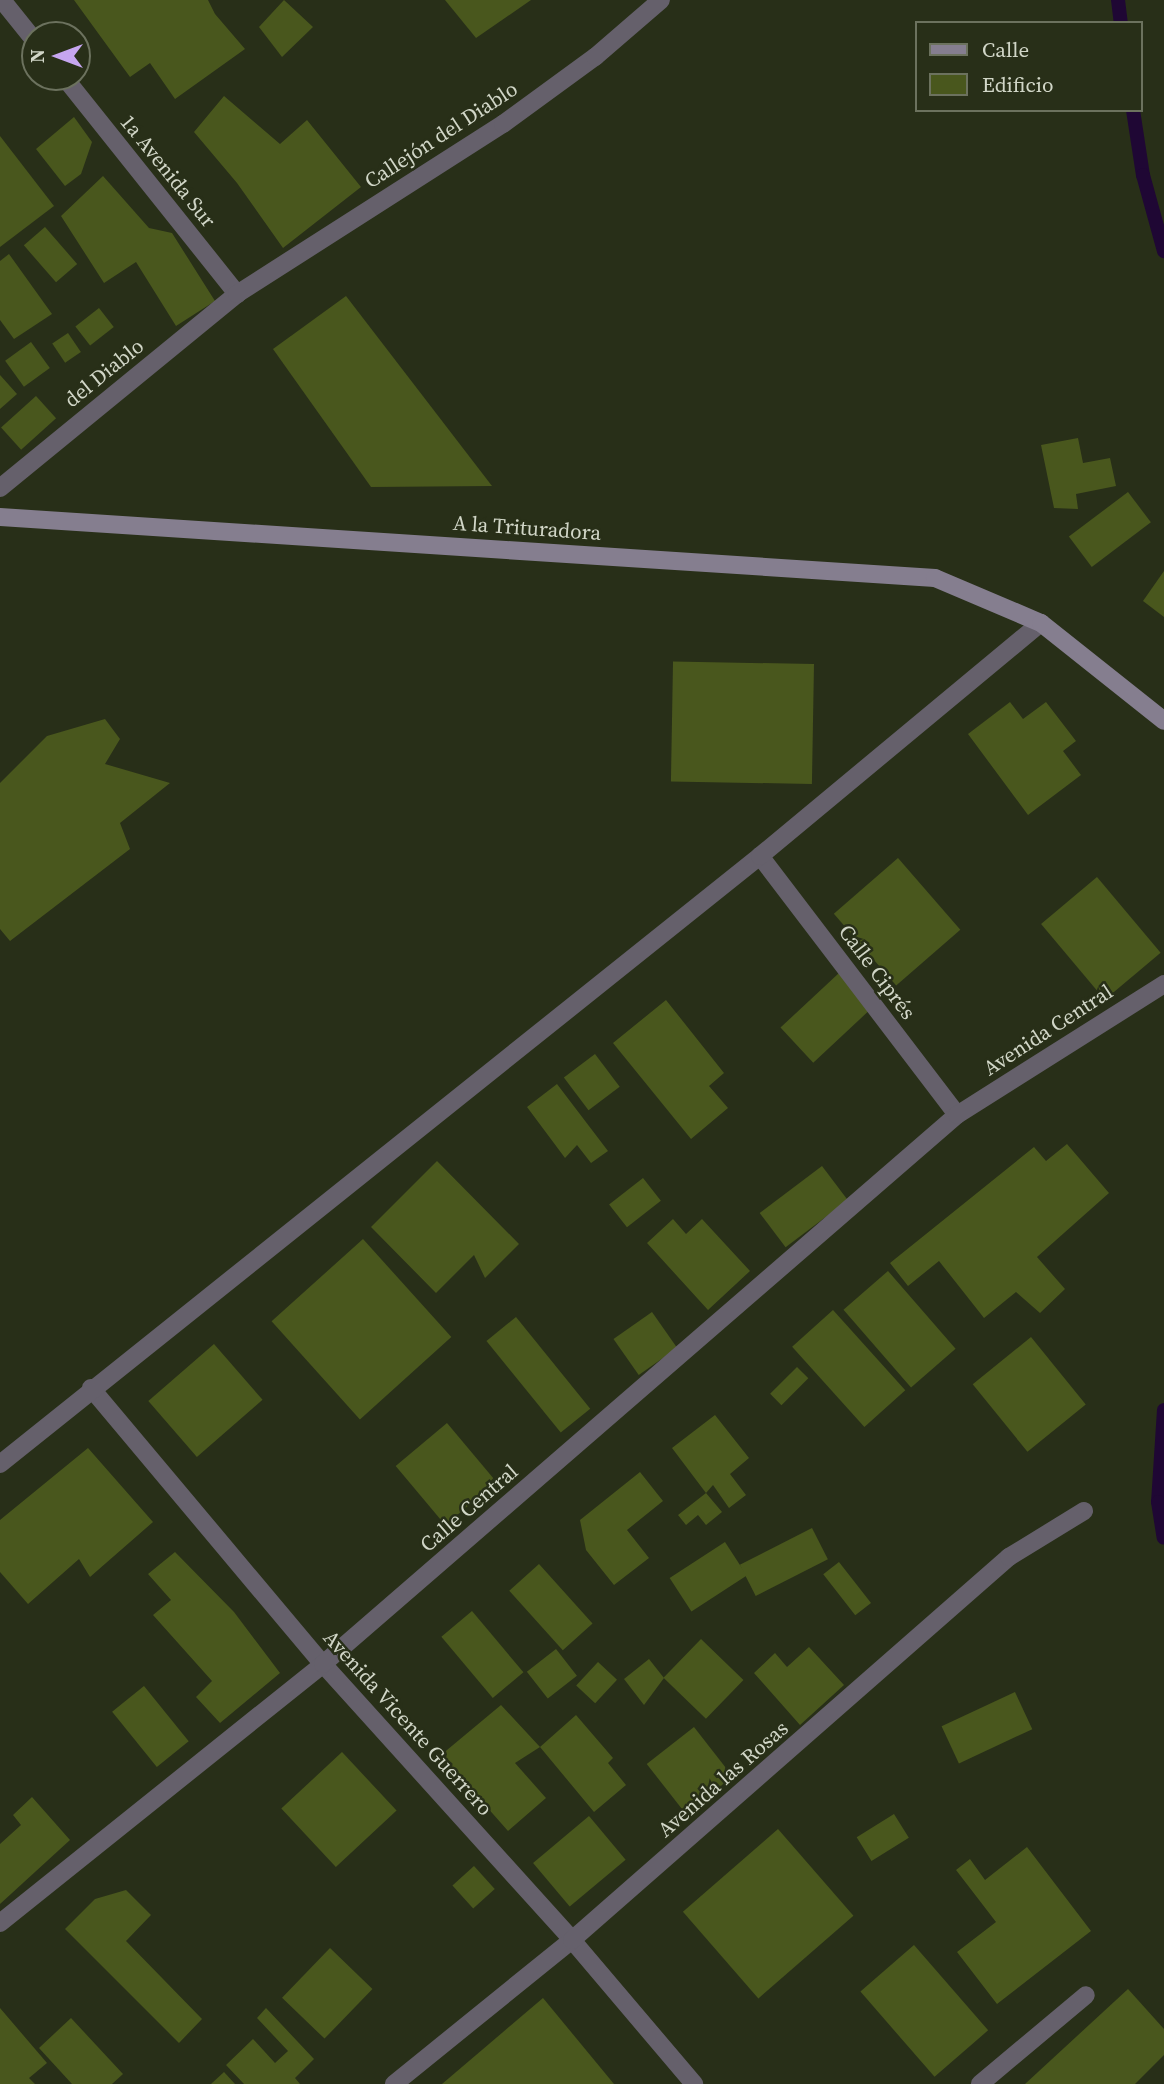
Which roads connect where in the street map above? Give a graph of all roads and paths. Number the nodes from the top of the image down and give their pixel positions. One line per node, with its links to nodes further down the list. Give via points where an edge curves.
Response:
1 (2, 0): 3 (street)
2 (661, 0): 5 (street, Callejón del Diablo, via 503,124)
3 (21, 24)
4 (75, 91): 5 (street, 1a Avenida Sur)
5 (237, 294): 6 (street, del Diablo)
6 (0, 488)
7 (0, 517): 8 (street, A la Trituradora, via 935,578)
8 (1041, 623): 9 (street, A la Trituradora); 10 (street)
9 (1164, 721)
10 (760, 856): 12 (street, Calle Ciprés); 13 (street)
11 (1164, 984): 12 (street, Avenida Central)
12 (957, 1115): 16 (street, Calle Central)
13 (91, 1388): 14 (street); 16 (street, Avenida Vicente Guerrero)
14 (0, 1464)
15 (1084, 1511): 18 (street, Avenida las Rosas, via 1009,1557)
16 (323, 1664): 17 (street, Calle Central); 18 (street, Avenida Vicente Guerrero)
17 (0, 1923)
18 (572, 1940): 20 (street, Avenida las Rosas); 21 (street, Avenida Vicente Guerrero)
19 (1086, 1995): 22 (street)
20 (394, 2084)
21 (694, 2084)
22 (980, 2084)

